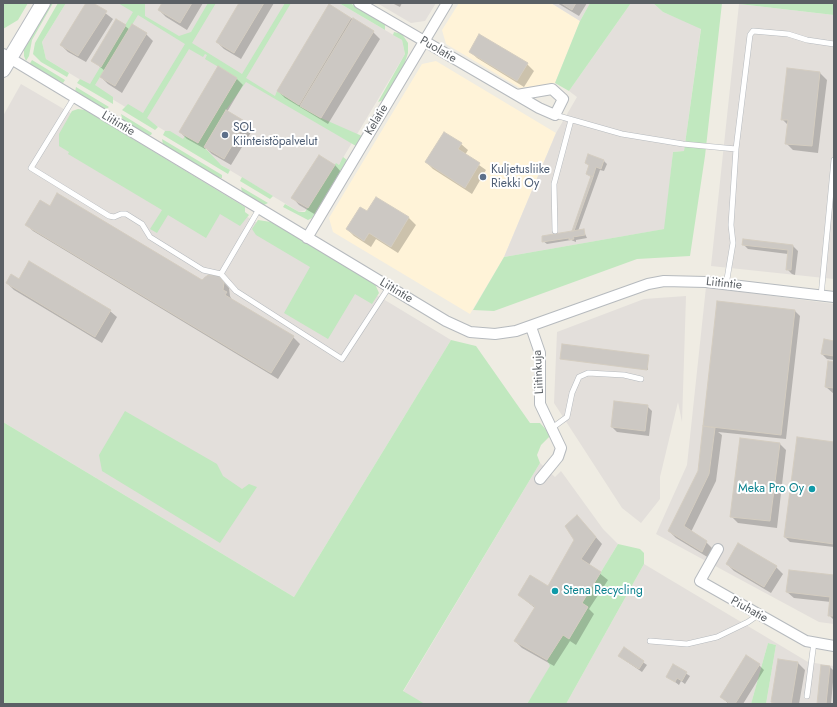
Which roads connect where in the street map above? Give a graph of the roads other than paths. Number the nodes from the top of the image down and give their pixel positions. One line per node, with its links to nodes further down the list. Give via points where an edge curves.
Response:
1 (43, 3): 6 (street)
2 (360, 3): 4 (street, Puolatie)
3 (447, 3): 4 (street, Kelatie)
4 (423, 42): 7 (street, Puolatie); 15 (street, Kelatie)
5 (834, 44): 11 (lane, via 788,34 753,31 750,34)
6 (5, 61): 8 (street, Liitintie)
7 (517, 95): 9 (street, Puolatie); 9 (street, via 552,89 563,99)
8 (74, 98): 13 (street, Liitintie); 16 (lane, via 31,168 109,216 126,214 142,224 150,237 203,270)
9 (555, 115): 10 (lane)
10 (571, 120): 11 (lane, via 622,134); 14 (lane, via 554,184)
11 (736, 149): 17 (lane, via 733,243)
12 (834, 160): 19 (lane)
13 (259, 209): 15 (street, Liitintie); 16 (lane)
14 (555, 230)
15 (307, 238): 18 (street, Liitintie)
16 (221, 274): 18 (lane, via 236,291 342,359)
17 (726, 285): 19 (street, Liitintie); 21 (street, Liitintie, via 674,280 648,284)
18 (389, 287): 21 (street, Liitintie, via 446,322 470,332 495,334)
19 (821, 296): 20 (street, Liitintie)
20 (834, 297)
21 (531, 327): 23 (street, Liitinkuja, via 540,353 540,404)
22 (641, 379): 23 (lane, via 624,375 588,373 579,377 572,393 567,417)
23 (552, 428): 24 (street, Liitinkuja, via 561,448 558,457)
24 (540, 479)
25 (718, 549): 26 (street, Piuhatie, via 700,581)
26 (758, 615): 27 (lane, via 717,637 687,644); 28 (street, Piuhatie, via 806,641)
27 (650, 641)
28 (814, 642): 29 (street, Piuhatie); 30 (lane)
29 (834, 646)
30 (807, 696)

